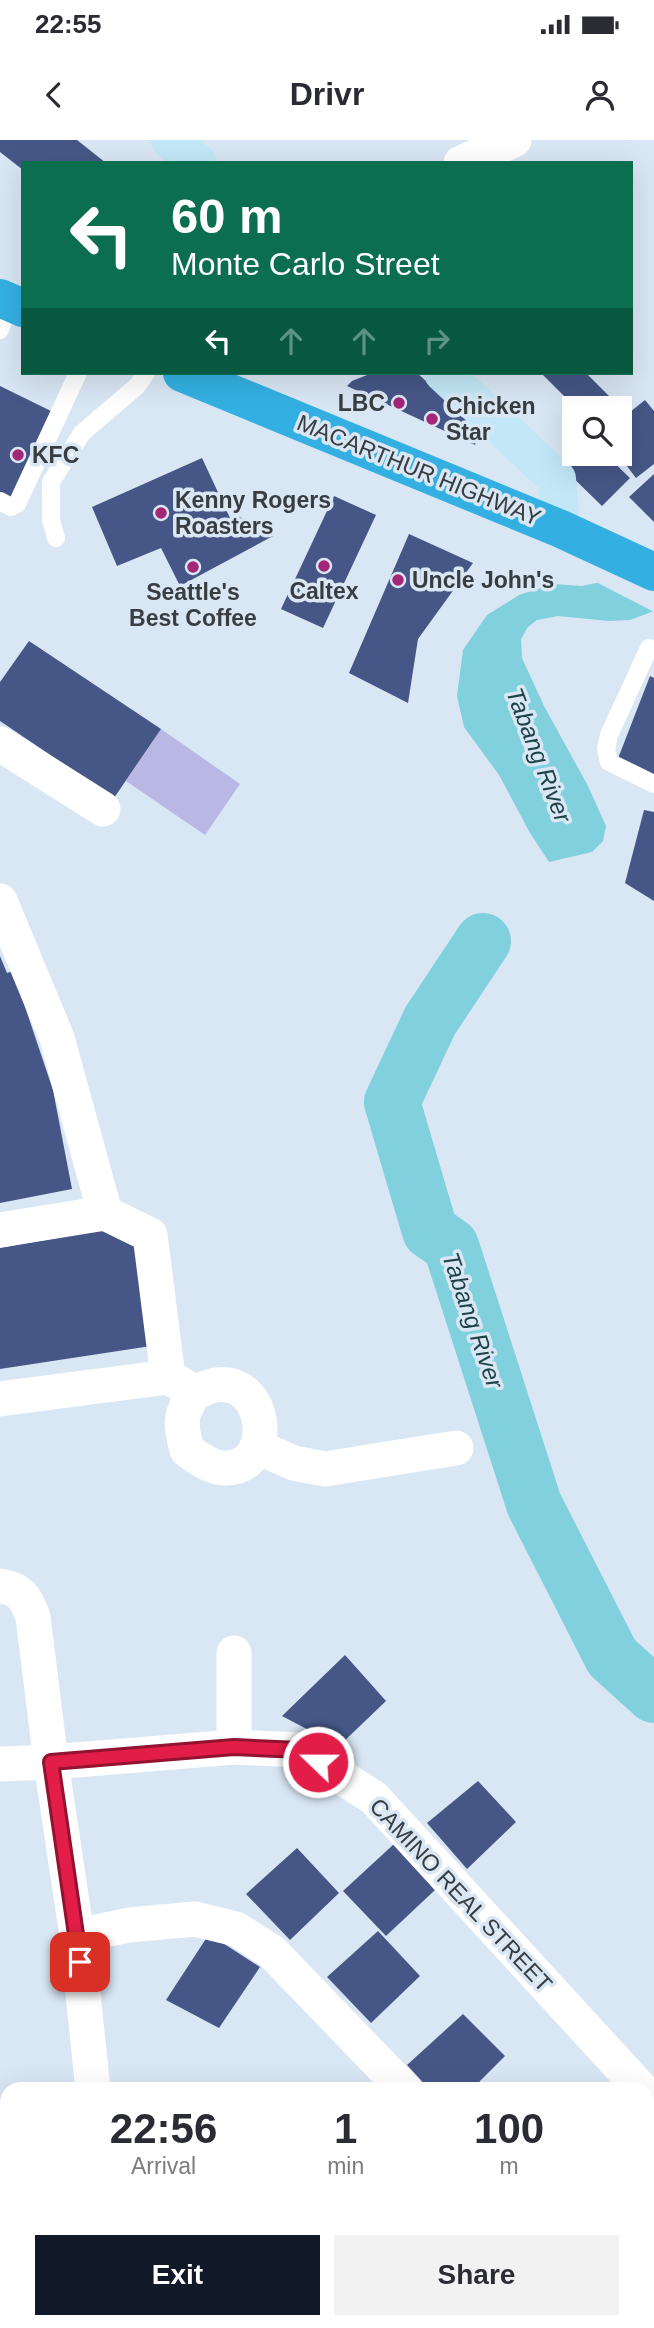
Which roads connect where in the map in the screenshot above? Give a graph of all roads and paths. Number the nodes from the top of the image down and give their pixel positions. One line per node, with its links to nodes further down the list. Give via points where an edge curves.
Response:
1 (170, 140): 3 (street)
2 (514, 140): 4 (street)
3 (196, 161)
4 (466, 161)
5 (77, 375): 9 (lane, via 17,504 11,507)
6 (144, 375): 11 (lane, via 82,433 51,482)
7 (188, 375): 10 (highway, MACARTHUR HIGHWAY, via 235,388)
8 (445, 375): 10 (street, via 557,479)
9 (0, 501)
10 (562, 529): 12 (highway, MACARTHUR HIGHWAY)
11 (56, 538)
12 (643, 567)
13 (649, 648): 15 (lane, via 606,749 609,762)
14 (0, 744): 16 (street)
15 (654, 784)
16 (103, 809)
17 (0, 901): 18 (street, via 57,1038)
18 (105, 1213): 19 (street); 20 (street, via 150,1235)
19 (0, 1230)
20 (182, 1384): 21 (street); 22 (street, via 240,1389 256,1405 262,1424); 22 (street, via 185,1407 180,1426 187,1450 205,1463 226,1468 245,1462)
21 (0, 1399)
22 (257, 1447): 23 (street, via 295,1464 325,1469)
23 (456, 1448)
24 (0, 1586): 27 (street, via 15,1588 26,1598 33,1617)
25 (234, 1653): 26 (street)
26 (234, 1747): 27 (street, CAMINO REAL STREET); 32 (street, CAMINO REAL STREET, via 300,1750 373,1798)
27 (51, 1762): 28 (street, CAMINO REAL STREET); 29 (street)
28 (0, 1764)
29 (77, 1936): 30 (street); 31 (street, via 195,1919 236,1928 272,1952)
30 (92, 2082)
31 (397, 2082)
32 (635, 2082)

